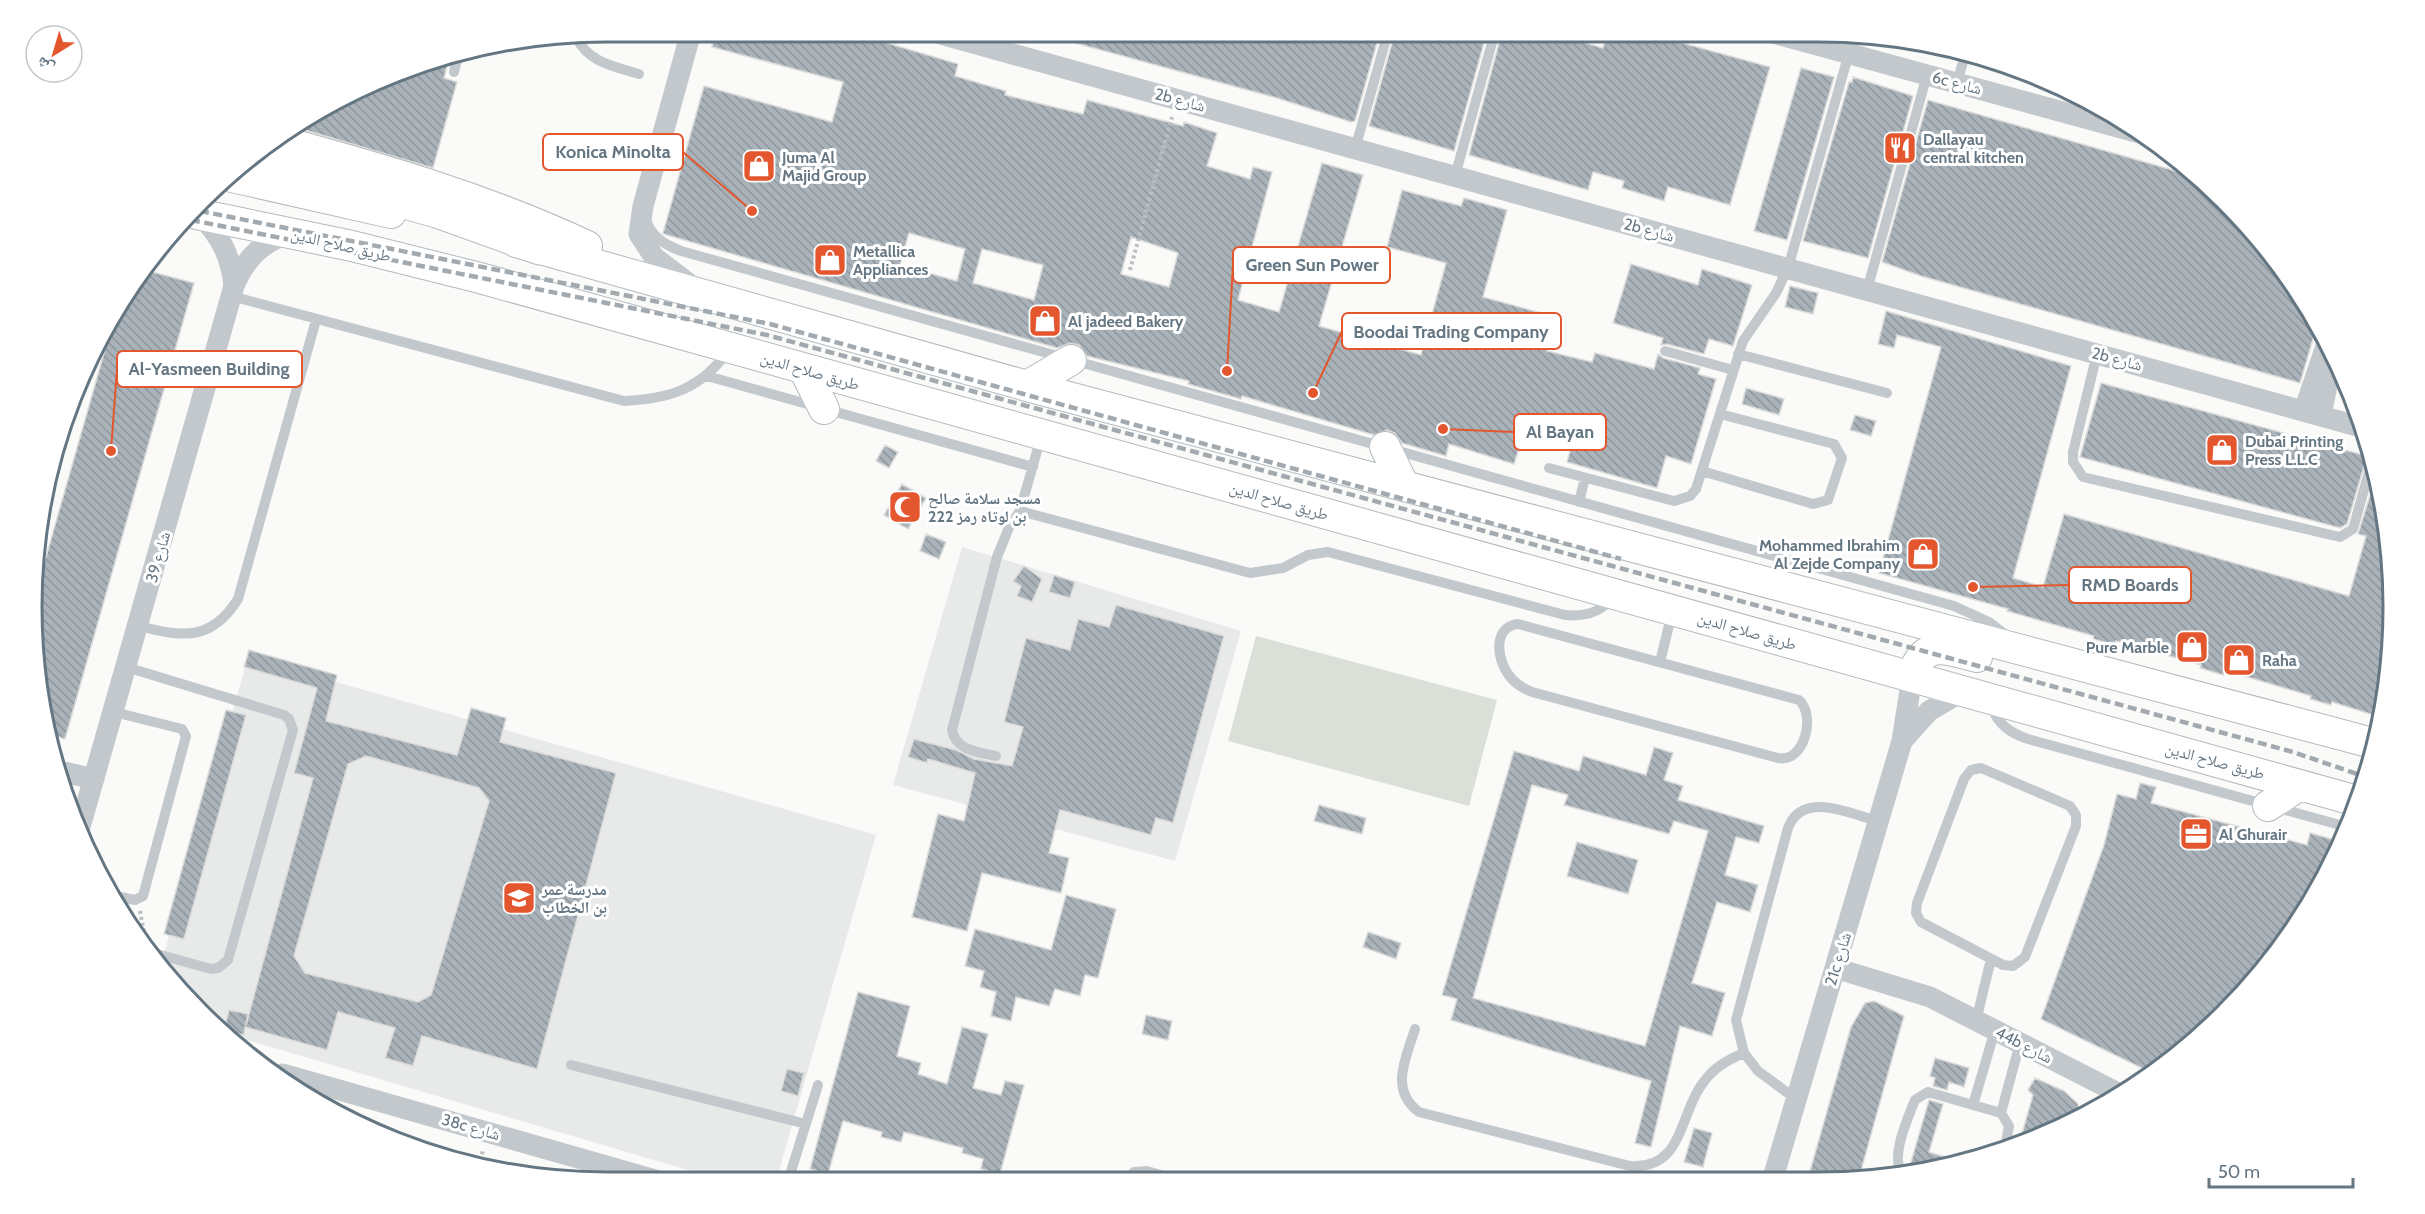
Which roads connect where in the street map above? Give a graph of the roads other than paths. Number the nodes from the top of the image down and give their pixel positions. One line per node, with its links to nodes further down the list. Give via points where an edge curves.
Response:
1 (688, 42): 20 (street)
2 (970, 42): 16 (street, 2b شارع)
3 (1385, 42): 16 (lane)
4 (1492, 42): 18 (lane)
5 (1816, 42): 7 (street, 6c شارع)
6 (580, 43): 11 (lane, via 597,61)
7 (1849, 53): 12 (street, 6c شارع); 25 (lane)
8 (1963, 61): 13 (lane)
9 (456, 62): 10 (lane)
10 (454, 72)
11 (639, 74)
12 (1927, 75): 13 (street, 6c شارع); 27 (lane)
13 (1957, 83): 14 (street, 6c شارع)
14 (2113, 126)
15 (285, 143): 26 (main road, via 461,193 560,233)
16 (1355, 149): 18 (street, 2b شارع)
17 (259, 162): 24 (main road, via 418,206)
18 (1455, 176): 25 (street, 2b شارع)
19 (238, 178): 24 (main road)
20 (643, 206): 29 (street, via 639,234 645,247); 36 (lane, via 653,235 681,251)
21 (200, 214): 23 (main road, طريق صلاح الدين)
22 (199, 215): 28 (street, شارع 39, via 221,239 232,270)
23 (289, 233): 28 (street, شارع 39, via 260,247 249,258); 31 (main road, طريق صلاح الدين, via 480,278)
24 (540, 248): 26 (main road)
25 (1788, 268): 27 (street, 2b شارع); 33 (lane)
26 (657, 281): 29 (main road)
27 (1867, 290): 34 (street, 2b شارع)
28 (233, 291): 30 (lane); 59 (street, شارع 39)
29 (702, 294): 41 (main road)
30 (316, 320): 40 (lane, via 624,401 654,400 682,391); 59 (lane, via 238,599 217,624 202,632 185,635)
31 (731, 348): 38 (main road, طريق صلاح الدين); 40 (lane)
32 (1665, 351): 39 (lane)
33 (1738, 354): 39 (lane); 42 (lane)
34 (2097, 354): 44 (street, 2b شارع); 52 (lane, via 2073,452 2076,471 2083,477 2340,537 2353,529)
35 (2324, 356): 44 (street)
36 (1071, 360): 41 (main road); 48 (lane)
37 (2329, 366): 44 (street)
38 (804, 369): 43 (main road); 47 (main road, طريق صلاح الدين)
39 (1733, 370): 45 (lane)
40 (707, 376): 43 (lane)
41 (1027, 386): 54 (main road)
42 (1887, 393)
43 (824, 409): 49 (lane)
44 (2312, 413): 46 (street, 2b شارع)
45 (1720, 414): 51 (lane); 51 (lane, via 1834,444 1842,458 1833,491 1828,500 1813,504)
46 (2353, 425)
47 (1042, 435): 49 (lane); 57 (main road, طريق صلاح الدين)
48 (1385, 447): 54 (main road); 55 (lane)
49 (1033, 467): 56 (lane)
50 (1549, 468): 53 (lane)
51 (1702, 471): 53 (lane, via 1690,496 1674,501)
52 (2368, 477)
53 (1585, 478): 55 (lane)
54 (1404, 486): 60 (main road)
55 (1579, 502): 60 (lane, via 1954,606 1989,622)
56 (1020, 511): 57 (lane, via 1250,573 1283,568 1308,555 1328,552 1565,615 1588,615); 69 (lane, via 1002,540 952,730 961,746)
57 (1614, 594): 58 (main road, طريق صلاح الدين)
58 (1672, 610): 61 (lane); 63 (main road, طريق صلاح الدين)
59 (138, 626): 62 (street, شارع 39)
60 (2019, 649): 66 (main road)
61 (1660, 662): 61 (lane, via 1518,624 1506,627 1500,637 1500,658 1505,670 1532,692 1778,758 1792,758 1798,753 1807,719 1799,700)
62 (126, 667): 65 (street, شارع 39); 79 (lane, via 284,715 293,730 228,960 211,969)
63 (1912, 677): 64 (main road, طريق صلاح الدين); 66 (main road, via 1922,656 1944,648 2216,722); 67 (street, 21c شارع)
64 (1976, 695): 67 (street, 21c شارع, via 1929,711); 72 (main road, طريق صلاح الدين); 74 (lane, via 2014,734)
65 (114, 712): 71 (street, شارع 39); 78 (lane, via 180,729 186,736 144,893 138,900)
66 (2276, 718): 68 (main road)
67 (1902, 741): 76 (street, 21c شارع)
68 (2367, 742)
69 (996, 756)
70 (67, 773): 71 (street)
71 (94, 778): 75 (street, شارع 39)
72 (2300, 785): 73 (main road, طريق صلاح الدين); 74 (main road)
73 (2349, 799)
74 (2268, 806): 77 (lane)
75 (83, 817)
76 (1878, 821): 81 (street, 21c شارع); 86 (lane, via 1812,806 1791,820 1736,1020)
77 (2339, 826)
78 (122, 897)
79 (163, 956)
80 (1991, 959): 80 (lane, via 2013,966 2025,957 2077,821 2070,806 1981,768 1971,770 1964,779 1916,908 1922,922); 82 (lane)
81 (1838, 960): 82 (street, 44b شارع, via 1930,997); 91 (street, 21c شارع)
82 (1976, 1021): 84 (street, 44b شارع)
83 (1415, 1029): 86 (lane, via 1401,1086 1410,1105 1419,1112 1630,1166 1650,1165 1667,1156 1706,1079 1723,1063)
84 (1995, 1030): 85 (street, 44b شارع); 92 (lane)
85 (2020, 1043): 90 (street, 44b شارع); 93 (lane)
86 (1744, 1053): 91 (lane, via 1758,1071)
87 (571, 1065): 94 (lane)
88 (293, 1077): 97 (street, 38c شارع)
89 (818, 1085): 94 (lane)
90 (2110, 1090)
91 (1796, 1099): 101 (street, 21c شارع)
92 (1973, 1105): 93 (lane); 96 (lane, via 1933,1093 1918,1096 1897,1156)
93 (2001, 1113): 95 (lane, via 2010,1126)
94 (806, 1124): 98 (lane)
95 (2007, 1139)
96 (1897, 1166)
97 (627, 1172)
98 (791, 1172)
99 (1134, 1172): 100 (lane)
100 (1150, 1172)
101 (1775, 1172)

